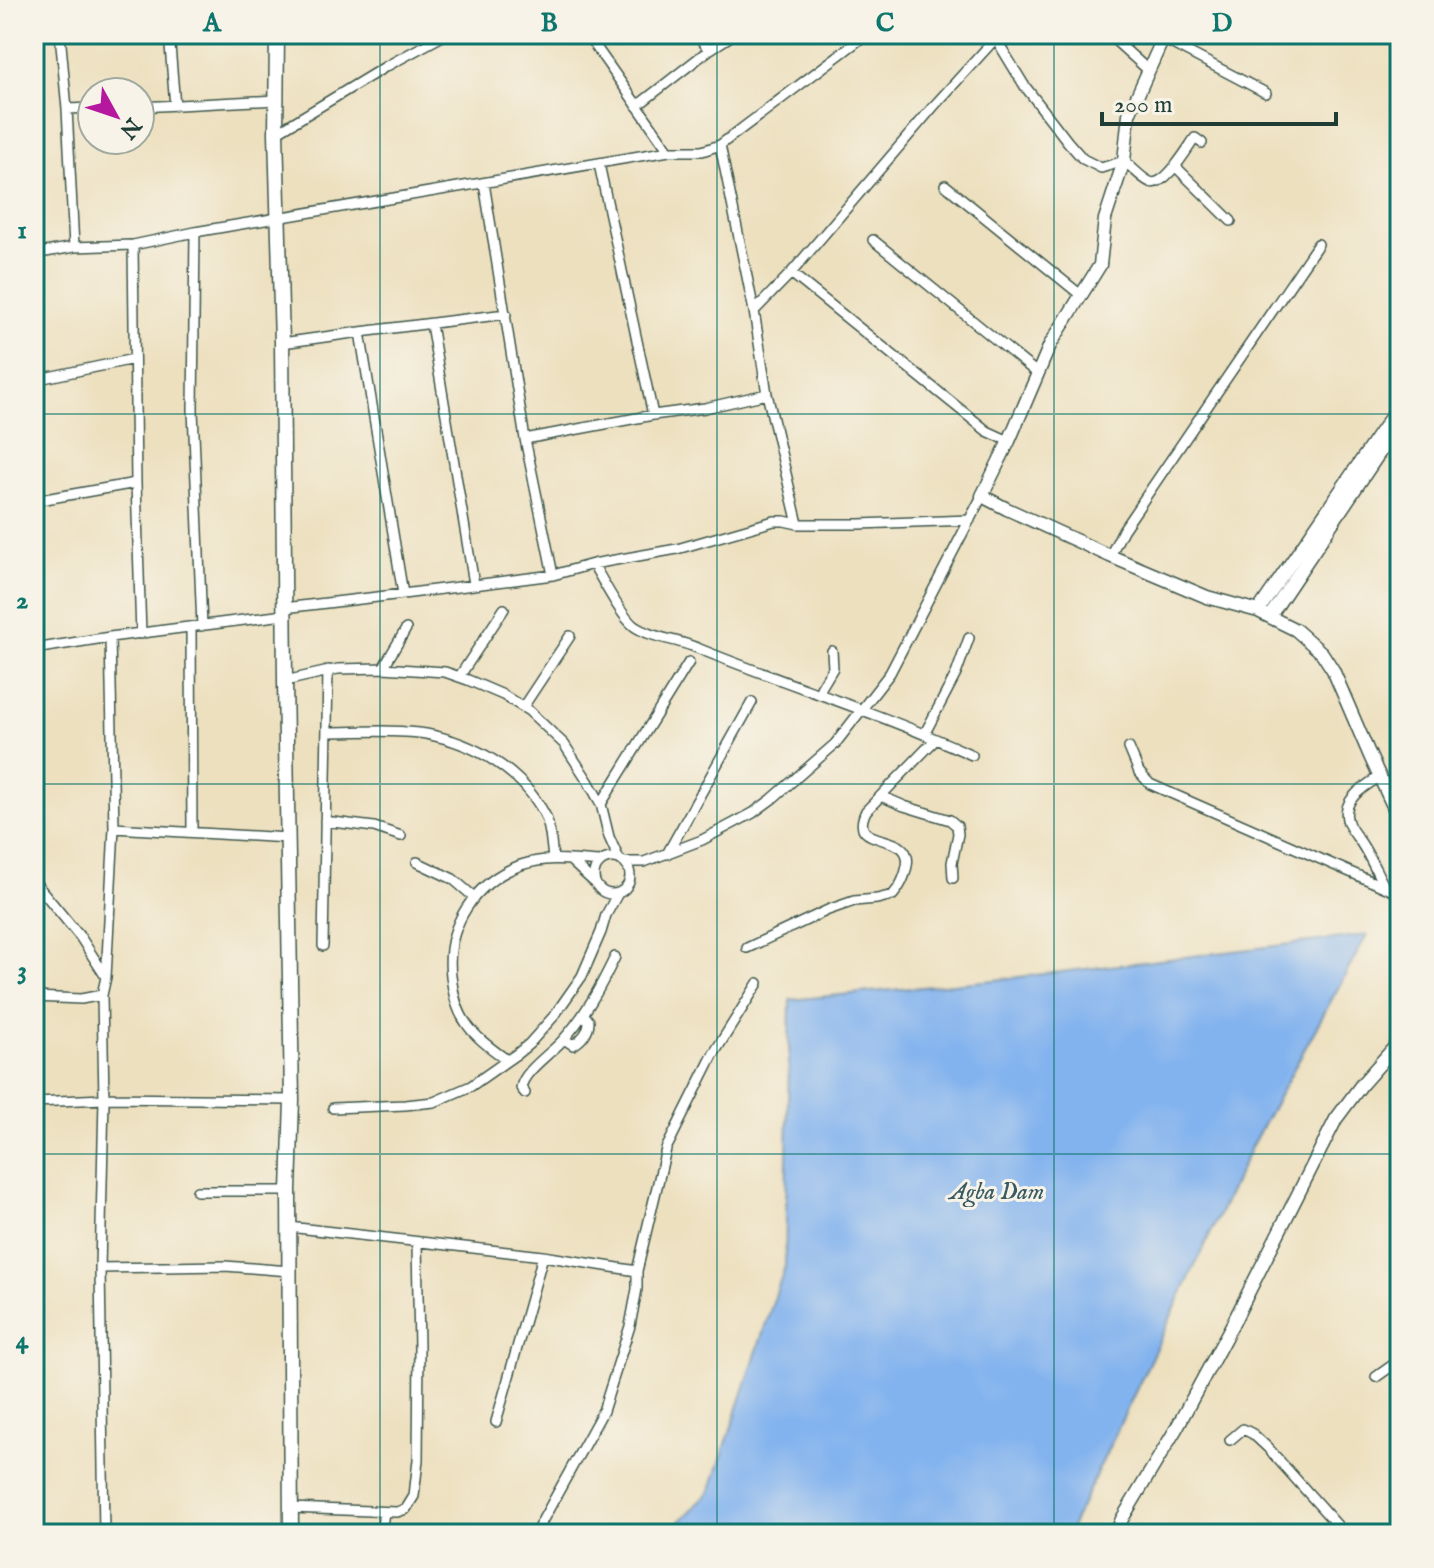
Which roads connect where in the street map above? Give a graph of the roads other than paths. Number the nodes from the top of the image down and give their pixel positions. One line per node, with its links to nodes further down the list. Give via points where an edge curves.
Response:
1 (60, 34): 21 (street)
2 (169, 34): 18 (street)
3 (277, 34): 17 (main road)
4 (446, 34): 23 (street)
5 (587, 34): 19 (street)
6 (697, 34): 14 (street)
7 (734, 34): 14 (street)
8 (867, 34): 25 (street)
9 (1108, 34): 15 (street)
10 (1395, 34): 13 (street)
11 (995, 36): 27 (street, via 1024,85 1083,159 1101,168); 40 (street)
12 (1164, 36): 15 (street); 16 (street)
13 (1400, 38)
14 (709, 50): 19 (street)
15 (1148, 70): 27 (street, via 1129,114)
16 (1266, 93)
17 (277, 100): 18 (street); 23 (main road)
18 (175, 106): 20 (street)
19 (637, 106): 26 (street)
20 (156, 107)
21 (67, 109): 22 (street); 38 (street)
22 (76, 109)
23 (276, 133): 32 (main road)
24 (1202, 143): 29 (street, via 1195,138)
25 (720, 145): 26 (street); 42 (street)
26 (669, 151): 28 (street)
27 (1124, 161): 29 (street, via 1158,183); 41 (street, via 1105,219 1100,265)
28 (599, 164): 30 (street); 52 (street)
29 (1175, 166): 33 (street)
30 (484, 183): 32 (street); 43 (street)
31 (945, 185): 41 (street)
32 (279, 218): 34 (street); 46 (main road)
33 (1231, 221)
34 (195, 232): 37 (street); 69 (street)
35 (873, 240): 48 (street)
36 (1318, 244): 61 (street)
37 (133, 245): 38 (street); 47 (street)
38 (74, 247): 39 (street)
39 (34, 254)
40 (791, 273): 42 (street); 55 (street, via 987,431)
41 (1082, 296): 48 (street)
42 (754, 311): 50 (street)
43 (506, 314): 44 (street); 54 (street)
44 (431, 324): 45 (street); 64 (street)
45 (360, 332): 46 (street); 65 (street)
46 (282, 343): 67 (main road)
47 (134, 359): 49 (street); 56 (street)
48 (1037, 373): 55 (street)
49 (34, 380)
50 (767, 394): 52 (street); 60 (street)
51 (1400, 404): 68 (street)
52 (653, 415): 54 (street)
53 (1400, 422): 68 (street)
54 (525, 439): 63 (street)
55 (1009, 441): 57 (street)
56 (136, 483): 58 (street); 71 (street)
57 (982, 496): 59 (street); 61 (street)
58 (34, 501)
59 (970, 520): 60 (street); 85 (street, via 890,673)
60 (798, 524): 62 (street, via 774,521 677,549)
61 (1110, 556): 68 (street, via 1207,597)
62 (593, 564): 63 (street); 82 (street, via 637,628)
63 (553, 575): 64 (street)
64 (474, 584): 65 (street)
65 (403, 594): 67 (street)
66 (504, 609): 80 (street)
67 (284, 612): 69 (street); 81 (main road)
68 (1264, 613): 91 (street, via 1296,630 1322,653)
69 (196, 627): 71 (street); 97 (street)
70 (406, 629): 78 (street)
71 (141, 634): 73 (street)
72 (570, 636): 84 (street)
73 (110, 637): 75 (street); 96 (street)
74 (969, 638): 87 (street)
75 (34, 649)
76 (832, 651): 82 (street, via 833,668)
77 (689, 662): 93 (street)
78 (383, 668): 79 (street); 80 (street)
79 (328, 670): 81 (street); 86 (street)
80 (459, 677): 84 (street)
81 (285, 681): 100 (main road)
82 (821, 695): 85 (street)
83 (752, 702): 101 (street)
84 (523, 707): 93 (street, via 564,744)
85 (862, 711): 87 (street); 101 (street, via 835,744 753,813)
86 (327, 732): 94 (street); 102 (street, via 445,738 506,768 546,817)
87 (925, 733): 88 (street)
88 (936, 739): 90 (street); 92 (street)
89 (1129, 748): 112 (street, via 1150,784)
90 (972, 755)
91 (1379, 777): 95 (street); 112 (street, via 1354,796 1346,816)
92 (881, 796): 109 (street, via 957,826); 119 (street, via 866,811 861,827 907,850 903,880 893,895 828,910)
93 (601, 804): 99 (street)
94 (325, 821): 98 (street); 118 (street)
95 (1400, 821)
96 (114, 828): 97 (street); 121 (street)
97 (192, 832): 100 (street)
98 (401, 836)
99 (609, 837): 103 (street); 104 (street)
100 (288, 838): 133 (main road)
101 (667, 854): 107 (street)
102 (553, 858): 106 (street); 116 (street, via 500,875)
103 (622, 860): 104 (street); 107 (street); 108 (street)
104 (601, 861): 106 (street); 111 (street)
105 (417, 862): 116 (street, via 453,879)
106 (572, 862): 111 (street)
107 (644, 862): 108 (street)
108 (631, 876): 114 (street)
109 (953, 878)
110 (34, 882): 121 (street)
111 (594, 882): 113 (street)
112 (1384, 886): 115 (street)
113 (602, 891): 114 (street); 117 (street)
114 (618, 893): 117 (street)
115 (1400, 894)
116 (474, 897): 130 (street, via 462,912 451,943 453,994 466,1022)
117 (606, 915): 126 (street, via 582,976)
118 (323, 946)
119 (747, 948)
120 (615, 957): 125 (street)
121 (106, 977): 123 (street)
122 (758, 983): 143 (street, via 713,1055 666,1149)
123 (102, 995): 124 (street); 132 (street)
124 (34, 997)
125 (584, 1015): 127 (street); 128 (street, via 589,1025 581,1040 573,1045)
126 (554, 1016): 127 (street); 130 (street)
127 (572, 1028): 128 (street)
128 (564, 1039): 131 (street, via 524,1077)
129 (1398, 1048): 154 (street, via 1336,1119 1233,1323)
130 (507, 1060): 135 (street, via 471,1086 434,1102)
131 (525, 1093)
132 (104, 1098): 133 (street); 134 (street); 141 (street)
133 (292, 1100): 137 (main road)
134 (34, 1102)
135 (333, 1108)
136 (197, 1191): 137 (street)
137 (289, 1191): 138 (main road)
138 (289, 1227): 139 (street); 142 (main road)
139 (417, 1243): 140 (street); 149 (street, via 414,1496 406,1509)
140 (543, 1256): 143 (street); 146 (street)
141 (100, 1268): 142 (street); 150 (street)
142 (290, 1271): 148 (main road)
143 (637, 1271): 153 (street, via 630,1326 603,1411)
144 (1400, 1360): 145 (street)
145 (1376, 1377)
146 (496, 1422)
147 (1230, 1440): 155 (street, via 1243,1429 1253,1434)
148 (290, 1508): 149 (street); 151 (main road)
149 (384, 1512): 152 (street)
150 (104, 1534)
151 (291, 1534)
152 (381, 1534)
153 (535, 1534)
154 (1116, 1534)
155 (1345, 1534)

